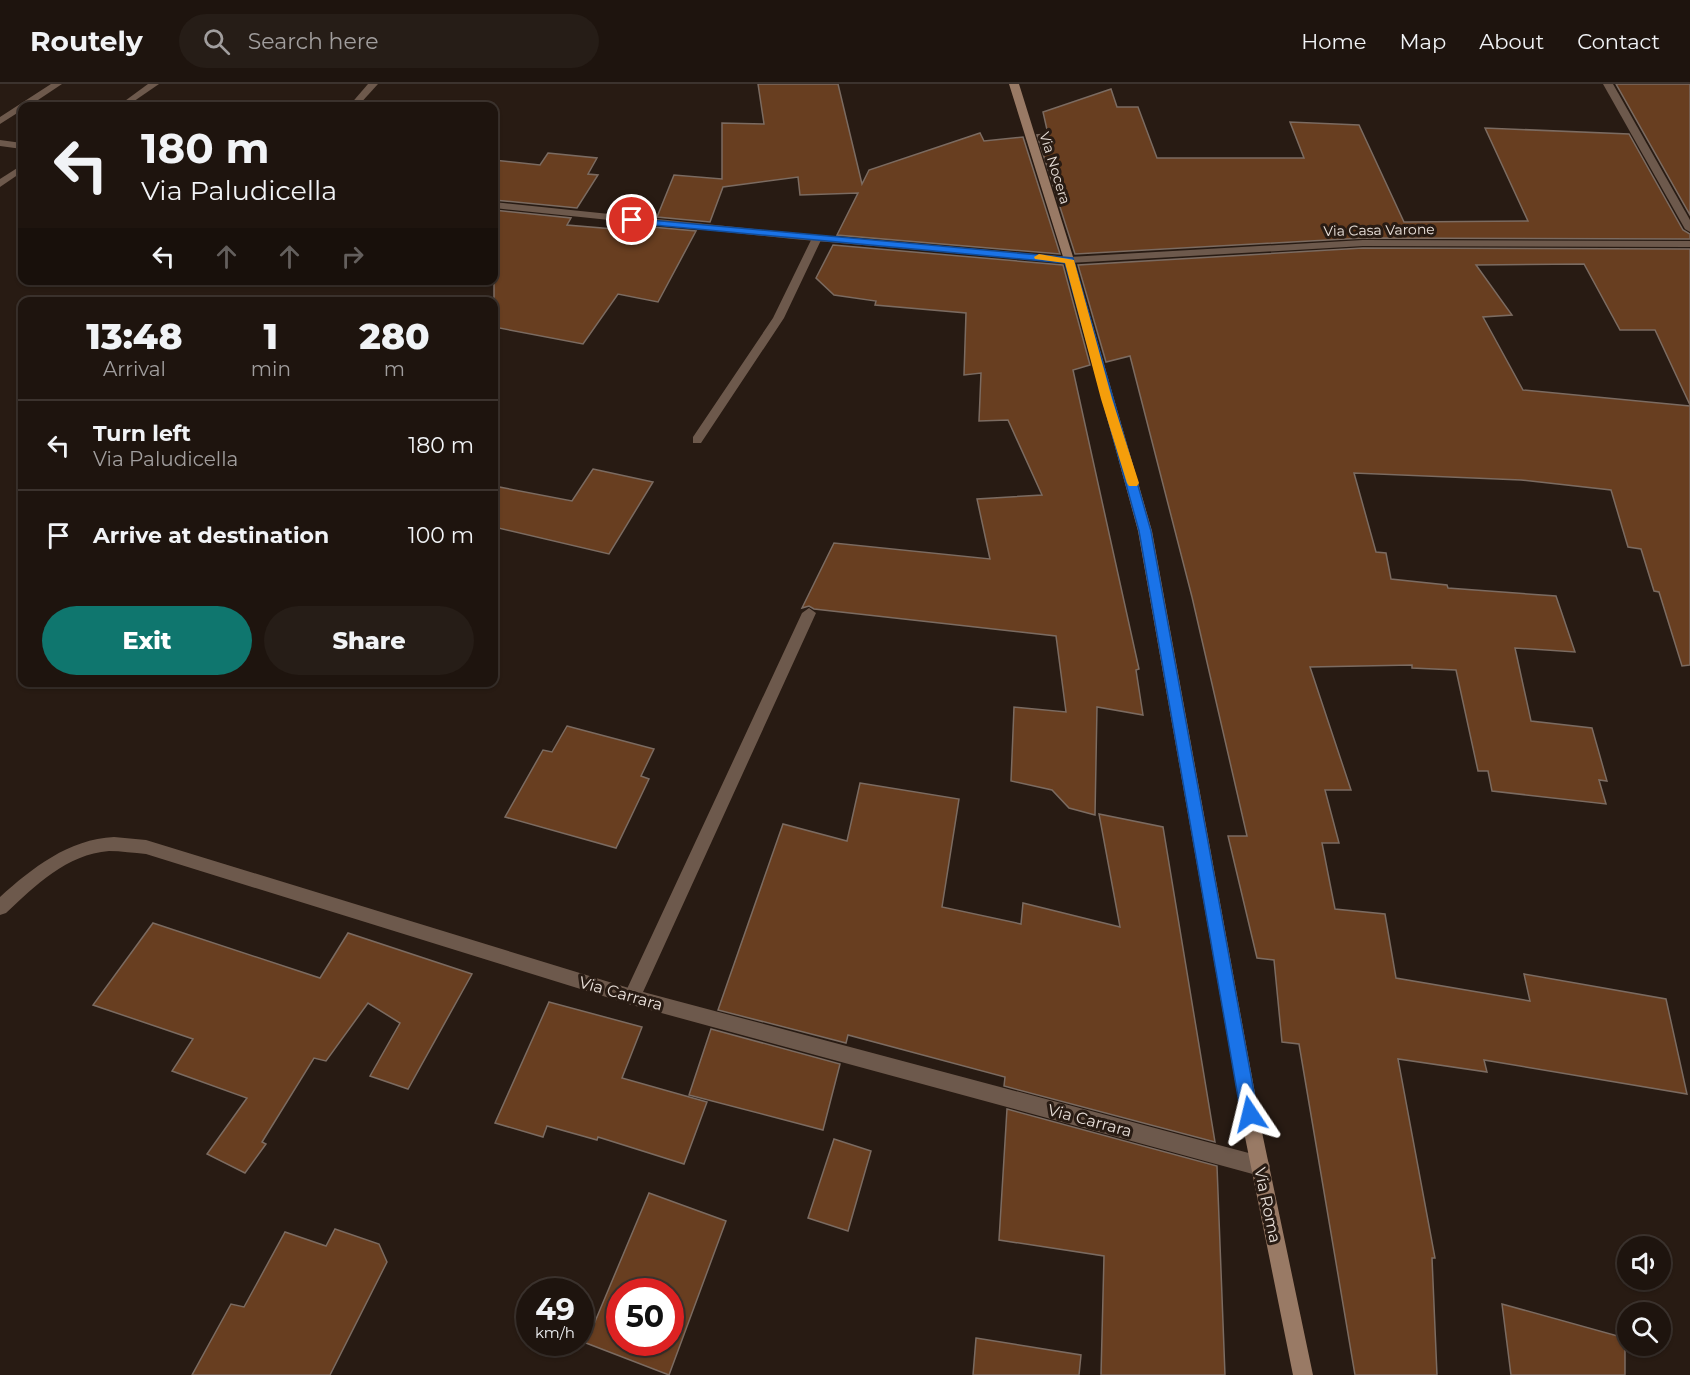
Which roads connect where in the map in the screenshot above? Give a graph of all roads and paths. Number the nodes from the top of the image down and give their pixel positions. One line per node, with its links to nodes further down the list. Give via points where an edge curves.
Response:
1 (57, 84): 6 (street)
2 (154, 84): 7 (street)
3 (374, 84): 8 (street)
4 (1014, 84): 19 (main road, Via Nocera)
5 (1608, 84): 16 (street)
6 (29, 102)
7 (128, 102)
8 (357, 102)
9 (18, 109): 10 (street)
10 (0, 121)
11 (0, 143): 12 (street)
12 (18, 145)
13 (18, 171): 14 (street)
14 (0, 184)
15 (498, 205): 17 (street, Via Casa Varone)
16 (1690, 229)
17 (817, 238): 19 (street, Via Casa Varone); 20 (street, via 801,280)
18 (1690, 244): 19 (street, Via Casa Varone, via 1363,243)
19 (1069, 260): 24 (main road, Via Roma, via 1145,531)
20 (698, 440)
21 (809, 614): 23 (street)
22 (0, 908): 23 (street, Via Carrara, via 31,879 68,856 103,845 146,846)
23 (632, 997): 24 (street, Via Carrara)
24 (1260, 1166): 25 (main road, Via Roma)
25 (1303, 1375)

